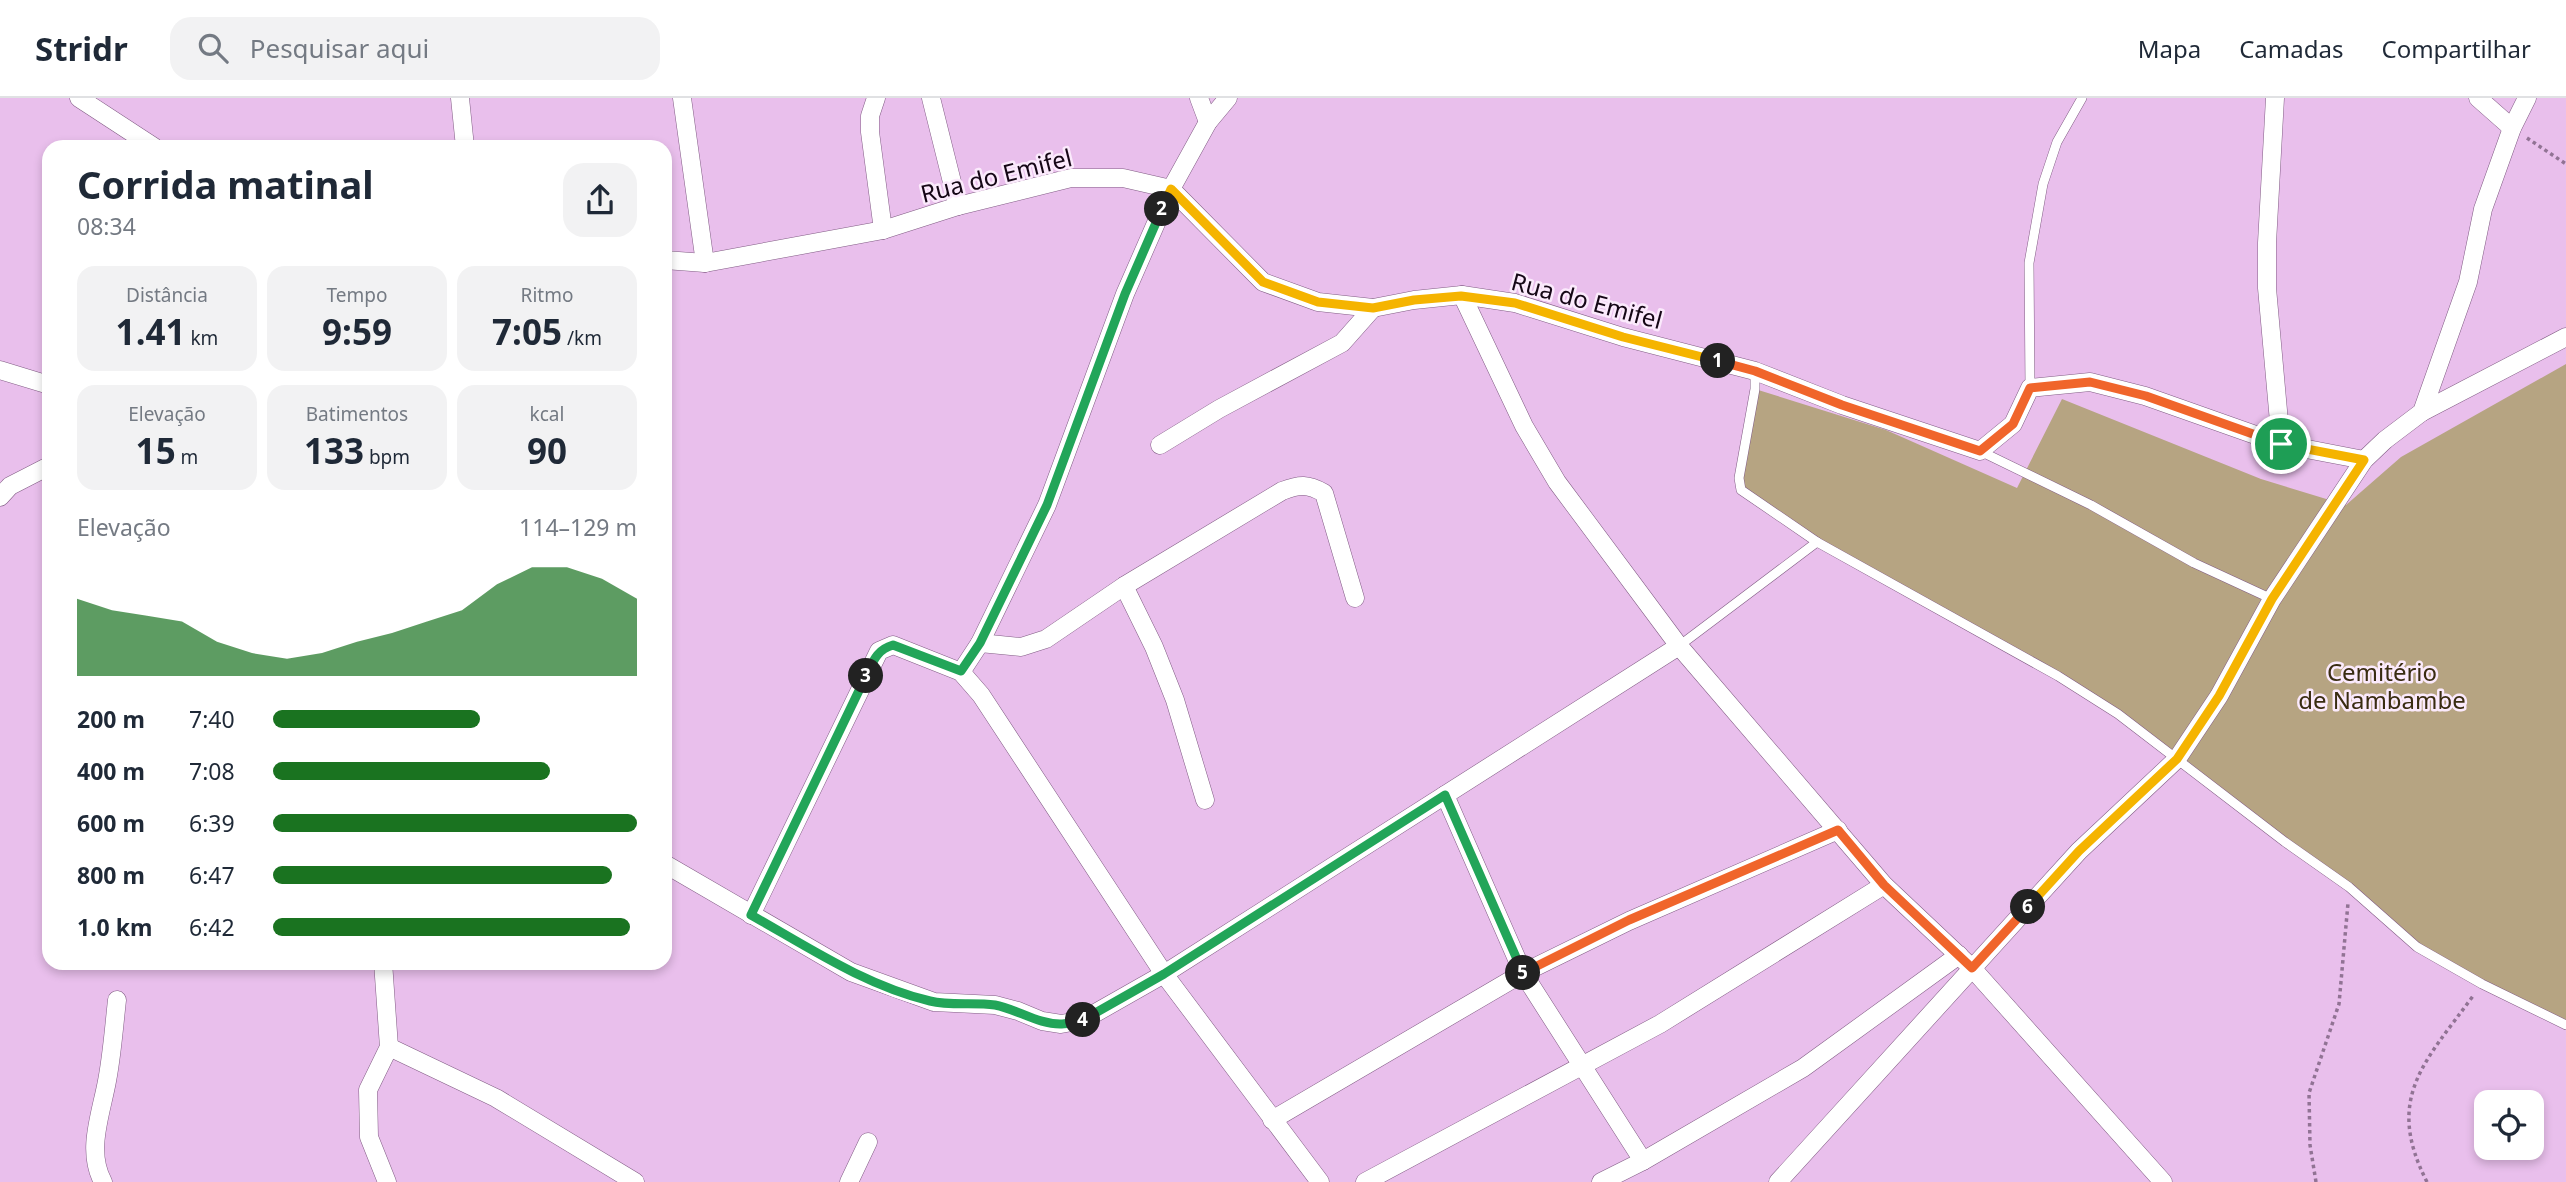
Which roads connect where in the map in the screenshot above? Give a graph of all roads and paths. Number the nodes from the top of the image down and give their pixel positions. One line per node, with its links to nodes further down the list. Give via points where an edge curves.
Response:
1 (79, 98): 14 (street)
2 (460, 98): 15 (street)
3 (682, 98): 21 (street)
4 (876, 98): 19 (street, via 870,132)
5 (931, 98): 18 (street)
6 (1199, 98): 12 (street)
7 (1228, 98): 12 (street)
8 (2082, 98): 28 (lane, via 2057,142 2042,184 2029,263)
9 (2275, 98): 30 (street, via 2267,288)
10 (2478, 98): 13 (street)
11 (2527, 98): 13 (street)
12 (1208, 122): 17 (street)
13 (2512, 128): 16 (path); 29 (street, via 2483,209 2468,282)
14 (142, 140)
15 (463, 140)
16 (2566, 164)
17 (1171, 189): 18 (street, Rua do Emifel, via 1123,178 1071,178); 23 (street, Rua do Emifel, via 1263,282 1318,302); 40 (street, via 1125,294 1047,505)
18 (958, 206): 19 (street, Rua do Emifel)
19 (883, 230): 21 (street, Rua do Emifel)
20 (672, 261): 21 (street, Rua do Emifel)
21 (705, 263)
22 (1461, 296): 23 (street, Rua do Emifel); 26 (street, Rua do Emifel, via 1515,303); 41 (street, via 1524,426 1557,482)
23 (1373, 308): 31 (street, via 1342,342)
24 (2566, 337): 29 (street)
25 (0, 370): 27 (street)
26 (1755, 371): 32 (street, Rua do Emifel); 36 (lane, via 1741,490)
27 (42, 382)
28 (2030, 388): 30 (street, via 2090,382 2146,396); 32 (street, via 2013,424)
29 (2422, 412): 33 (street)
30 (2281, 444): 33 (street)
31 (1160, 445)
32 (1980, 451): 39 (lane)
33 (2364, 460): 39 (street)
34 (42, 470): 35 (street, via 10,486)
35 (0, 497)
36 (1817, 542): 41 (lane); 43 (lane, via 2058,676)
37 (1124, 586): 38 (street, via 1282,491 1310,485 1324,493); 40 (street, via 1046,639 1021,646); 45 (street, via 1175,700)
38 (1355, 598)
39 (2272, 599): 43 (street, via 2219,696)
40 (980, 643): 42 (street)
41 (1679, 646): 44 (street); 46 (street)
42 (961, 671): 50 (street, via 893,645 879,651); 55 (street)
43 (2177, 759): 49 (lane); 52 (street, via 2079,851)
44 (1445, 795): 54 (street); 55 (street)
45 (1205, 800)
46 (1838, 830): 48 (street); 54 (street, via 1629,920)
47 (672, 867): 50 (street)
48 (1884, 885): 51 (street); 60 (street, via 1660,1024)
49 (2349, 887): 56 (lane, via 2417,947); 73 (path, via 2339,1004 2309,1093)
50 (751, 915): 55 (street, via 851,972 915,997 995,1005 1061,1024 1083,1020)
51 (1959, 955): 52 (street); 63 (street, via 1803,1068)
52 (1972, 968): 71 (street); 72 (street)
53 (384, 970): 59 (street)
54 (1523, 973): 60 (street); 61 (street)
55 (1164, 974): 61 (street)
56 (2482, 984): 58 (lane); 74 (path, via 2430,1054 2411,1094 2407,1112 2416,1160)
57 (117, 1000): 64 (street, via 95,1144 96,1169)
58 (2566, 1025)
59 (389, 1047): 65 (street, via 368,1090 369,1137); 66 (street, via 496,1098)
60 (1583, 1066): 63 (street); 69 (street)
61 (1272, 1120): 68 (street)
62 (868, 1142): 67 (street)
63 (1643, 1161): 70 (street)
64 (103, 1182)
65 (387, 1182)
66 (635, 1182)
67 (849, 1182)
68 (1320, 1182)
69 (1365, 1182)
70 (1601, 1182)
71 (1777, 1182)
72 (2163, 1182)
73 (2316, 1182)
74 (2427, 1182)

